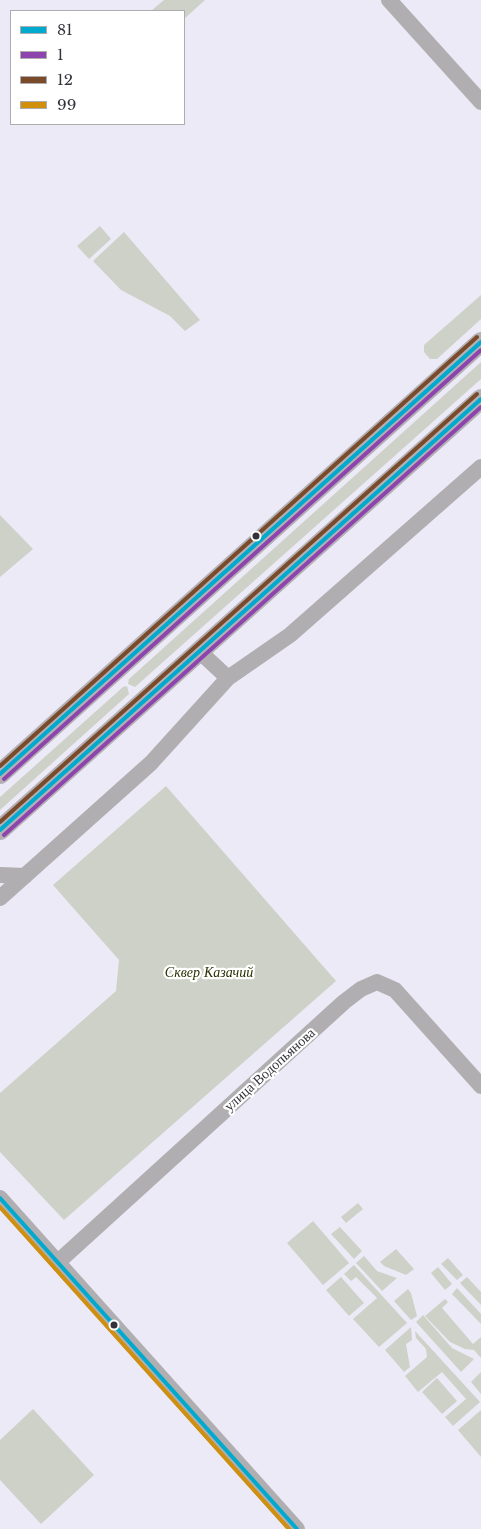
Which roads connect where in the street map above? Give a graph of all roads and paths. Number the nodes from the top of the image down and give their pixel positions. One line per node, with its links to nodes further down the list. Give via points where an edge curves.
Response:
1 (389, 0): 2 (street)
2 (481, 102)
3 (481, 342): 8 (main road)
4 (481, 399): 6 (main road)
5 (481, 467): 7 (street, via 290,635)
6 (199, 651): 7 (street); 9 (main road)
7 (228, 678): 11 (street, via 151,763)
8 (0, 774)
9 (0, 830)
10 (0, 875): 11 (street)
11 (25, 876): 12 (street)
12 (0, 898)
13 (481, 1086): 15 (street, улица Водопьянова, via 395,990 377,982 344,1002)
14 (0, 1198): 15 (street)
15 (58, 1262): 16 (street)
16 (297, 1529)

